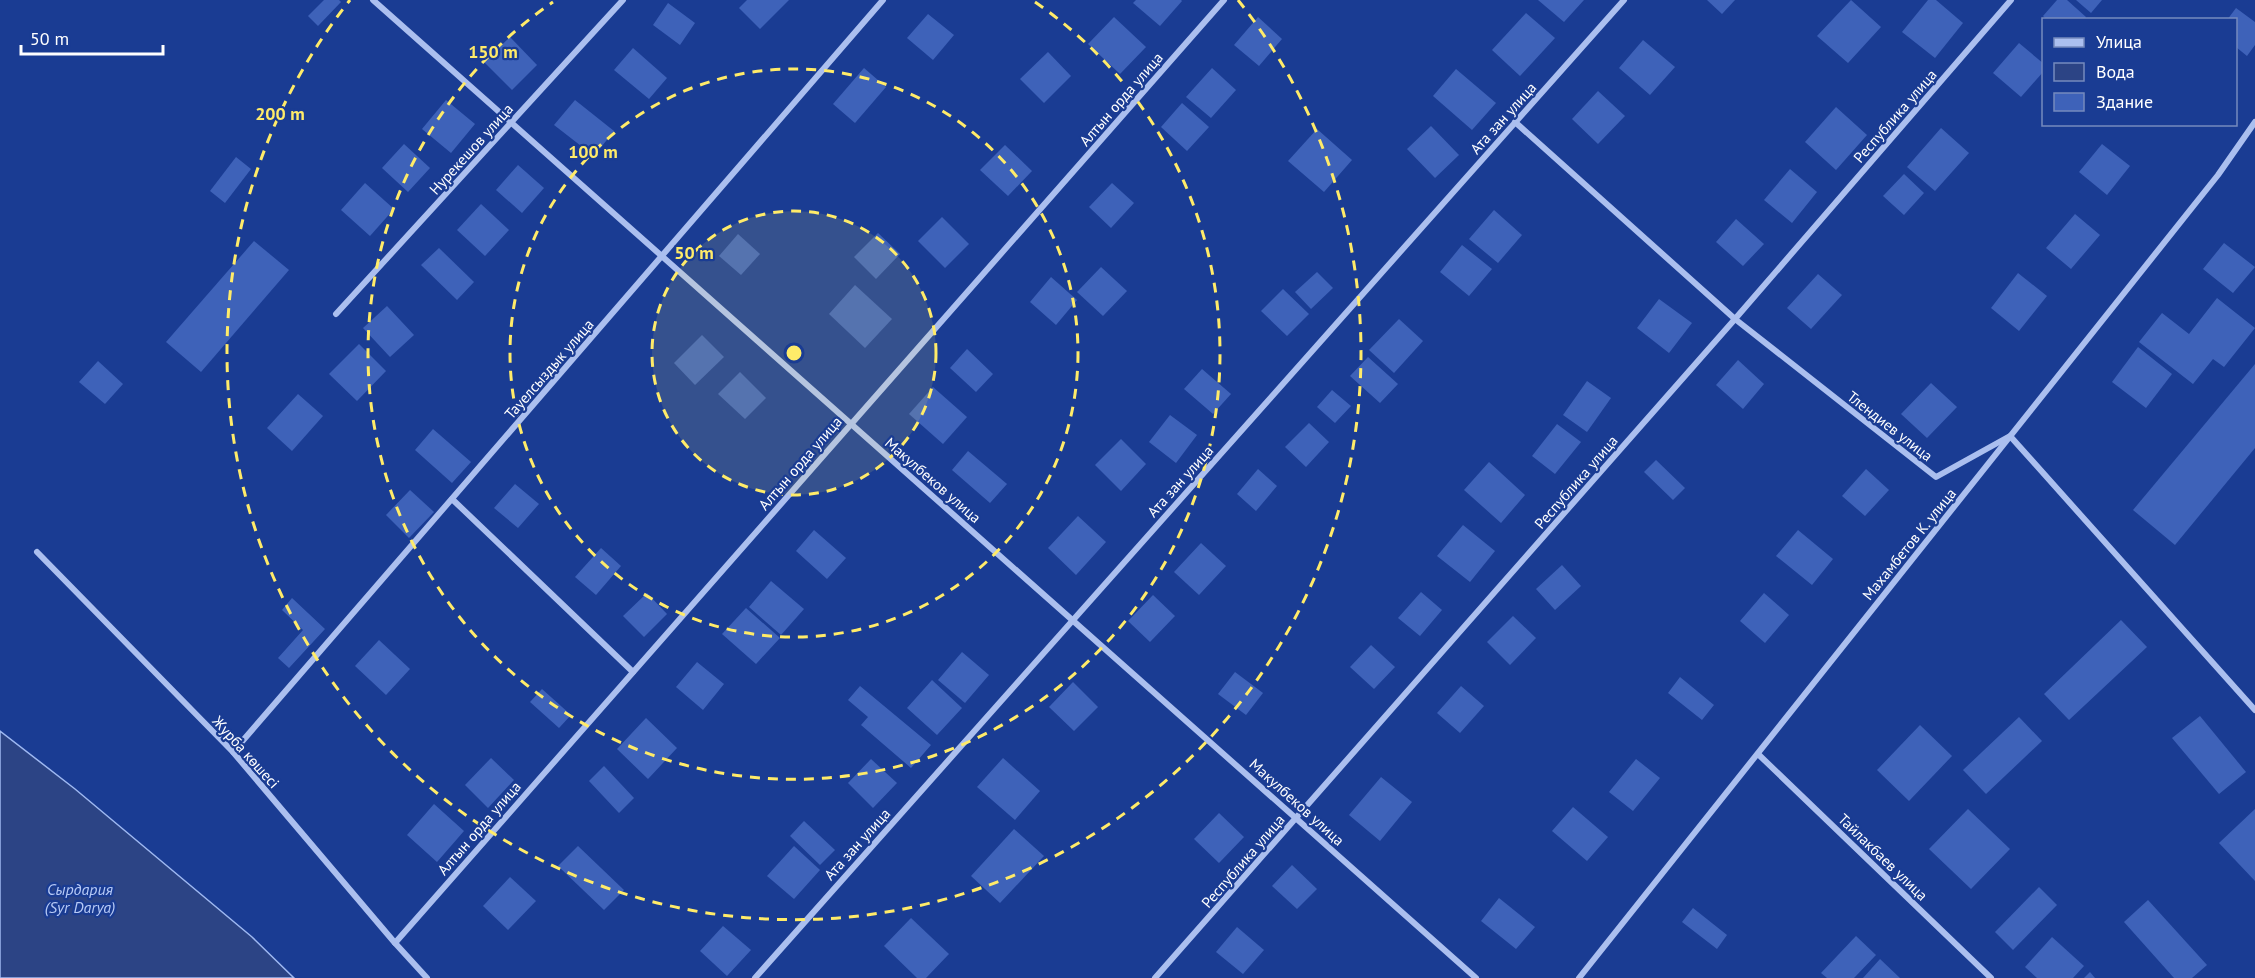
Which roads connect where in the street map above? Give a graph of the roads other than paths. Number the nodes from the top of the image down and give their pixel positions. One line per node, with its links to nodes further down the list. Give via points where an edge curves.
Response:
1 (373, 0): 9 (street, Макулбеков улица)
2 (623, 0): 9 (street, Нурекешов улица)
3 (883, 0): 10 (street, Тауелсыздык улица)
4 (1224, 0): 13 (street, Алтын орда улица)
5 (1624, 0): 7 (street, Ата зан улица)
6 (2011, 0): 12 (street, Республика улица)
7 (1515, 122): 12 (street, Тлендиев улица); 17 (street, Ата зан улица)
8 (2255, 122): 14 (street, Махамбетов К. улица, via 2218,175)
9 (511, 123): 10 (street, Макулбеков улица); 11 (street, Нурекешов улица)
10 (662, 256): 13 (street, Макулбеков улица); 15 (street, Тауелсыздык улица)
11 (336, 314)
12 (1735, 319): 14 (street, Тлендиев улица, via 1935,477); 22 (street, Республика улица)
13 (852, 423): 17 (street, Макулбеков улица); 18 (street, Алтын орда улица)
14 (2010, 436): 19 (street); 21 (street, Махамбетов К. улица)
15 (452, 499): 18 (street); 20 (street, Тауелсыздык улица)
16 (37, 552): 20 (street, Журба көшесі)
17 (1073, 619): 22 (street, Макулбеков улица); 25 (street, Ата зан улица)
18 (633, 672): 23 (street, Алтын орда улица)
19 (2255, 710)
20 (233, 752): 23 (street, Журба көшесі)
21 (1758, 754): 28 (street, Махамбетов К. улица); 29 (street, Тайлакбаев улица)
22 (1296, 818): 26 (street, Республика улица); 27 (street, Макулбеков улица)
23 (395, 943): 24 (street, Журба көшесі)
24 (427, 978)
25 (755, 978)
26 (1155, 978)
27 (1476, 978)
28 (1579, 978)
29 (1991, 978)

